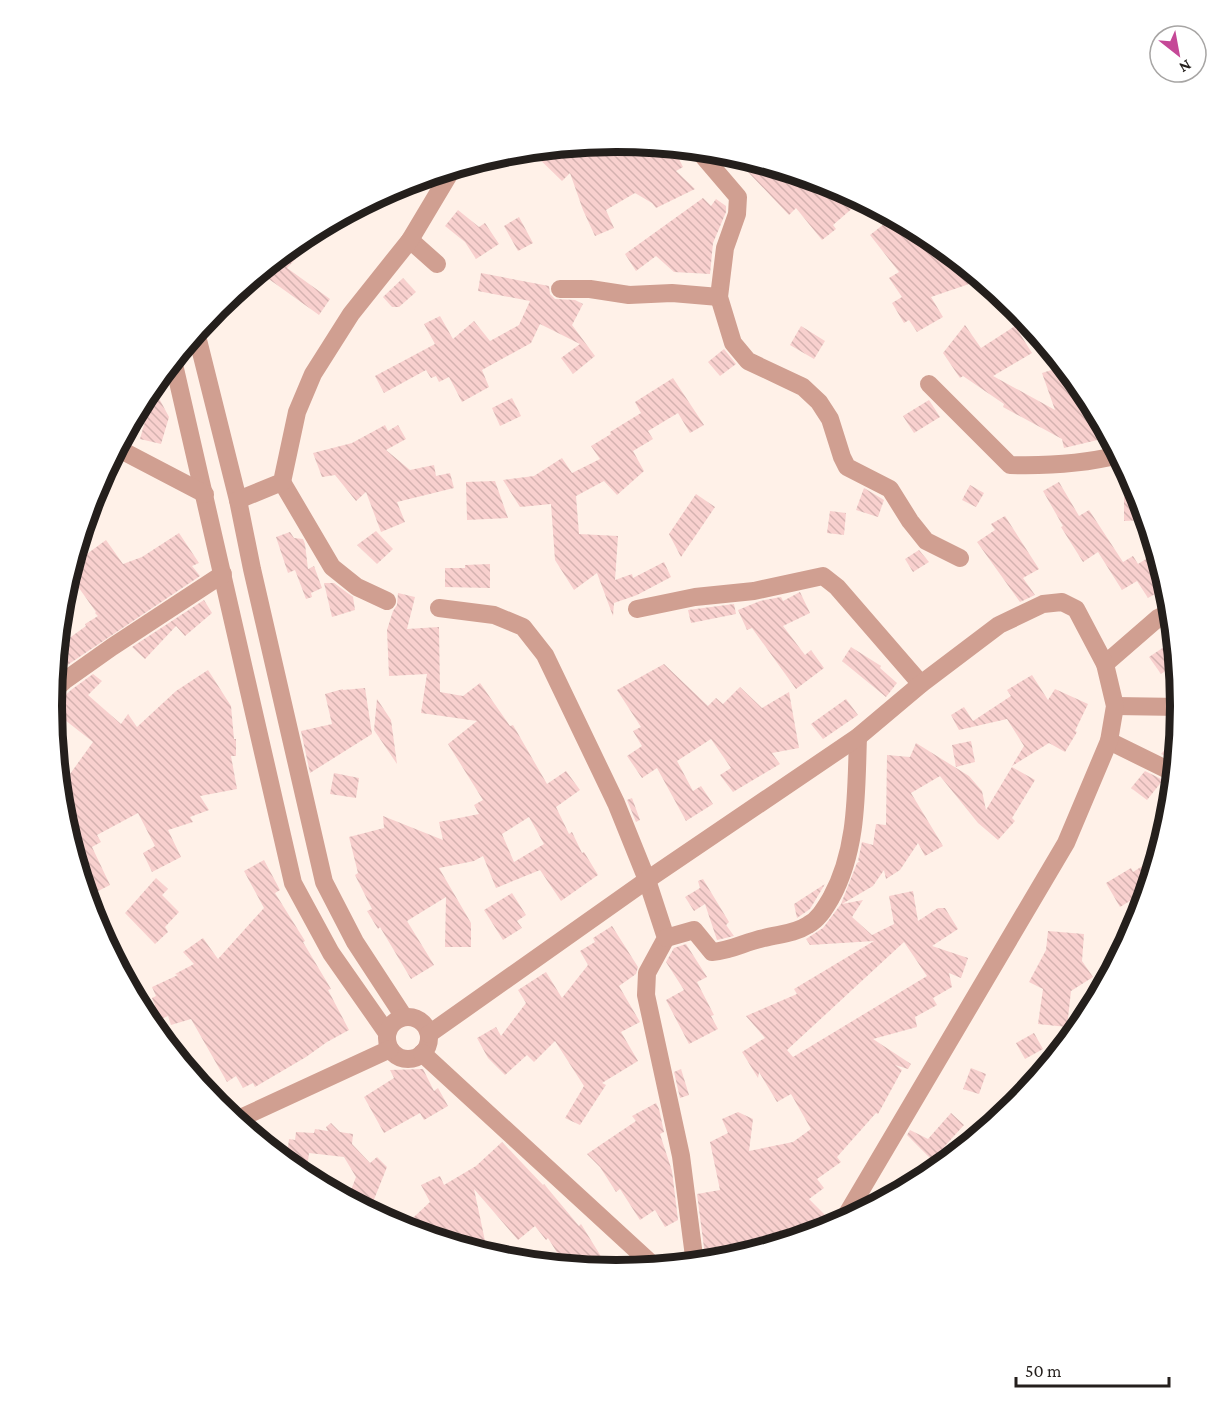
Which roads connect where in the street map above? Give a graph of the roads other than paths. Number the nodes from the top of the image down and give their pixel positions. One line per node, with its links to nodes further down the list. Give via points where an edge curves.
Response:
1 (706, 160): 6 (street, via 738,197 737,214 724,248)
2 (447, 178): 3 (street)
3 (410, 240): 4 (street); 12 (street, via 351,314 313,374 297,411)
4 (436, 264)
5 (560, 289): 6 (street)
6 (719, 297): 15 (street, via 733,343 748,361 803,387 830,419 847,467 890,489 926,542)
7 (198, 342): 14 (street)
8 (175, 370): 13 (street)
9 (929, 384): 11 (street, via 1010,465 1045,466)
10 (124, 452): 13 (street)
11 (1111, 456)
12 (282, 482): 14 (street); 17 (street, via 332,567 357,587)
13 (205, 494): 16 (street)
14 (238, 500): 31 (street, via 324,882 355,942)
15 (960, 558)
16 (223, 574): 22 (street); 33 (street, via 293,883 331,953)
17 (387, 601)
18 (439, 608): 29 (street, via 494,615 523,627 544,655 616,803)
19 (637, 609): 23 (street, via 823,576 837,586)
20 (1163, 616): 21 (street)
21 (1105, 664): 23 (street, via 1076,609 1062,602 1043,604 999,625); 24 (street)
22 (63, 682)
23 (921, 684): 26 (street)
24 (1115, 706): 25 (street); 27 (street)
25 (1170, 707)
26 (858, 737): 29 (street); 30 (street, via 854,825 844,869 822,914 793,932 731,950 712,952 693,930)
27 (1109, 741): 28 (street); 36 (street, via 1066,843)
28 (1167, 769)
29 (647, 880): 30 (street); 32 (street)
30 (666, 938): 37 (street, via 647,973 646,995 681,1156)
31 (404, 1017): 32 (street, via 420,1020); 33 (street, via 390,1026)
32 (429, 1034): 34 (street)
33 (388, 1041): 34 (street, via 396,1055 403,1058 411,1059); 35 (street)
34 (422, 1053): 38 (street)
35 (242, 1116)
36 (850, 1209)
37 (694, 1255)
38 (647, 1260)

